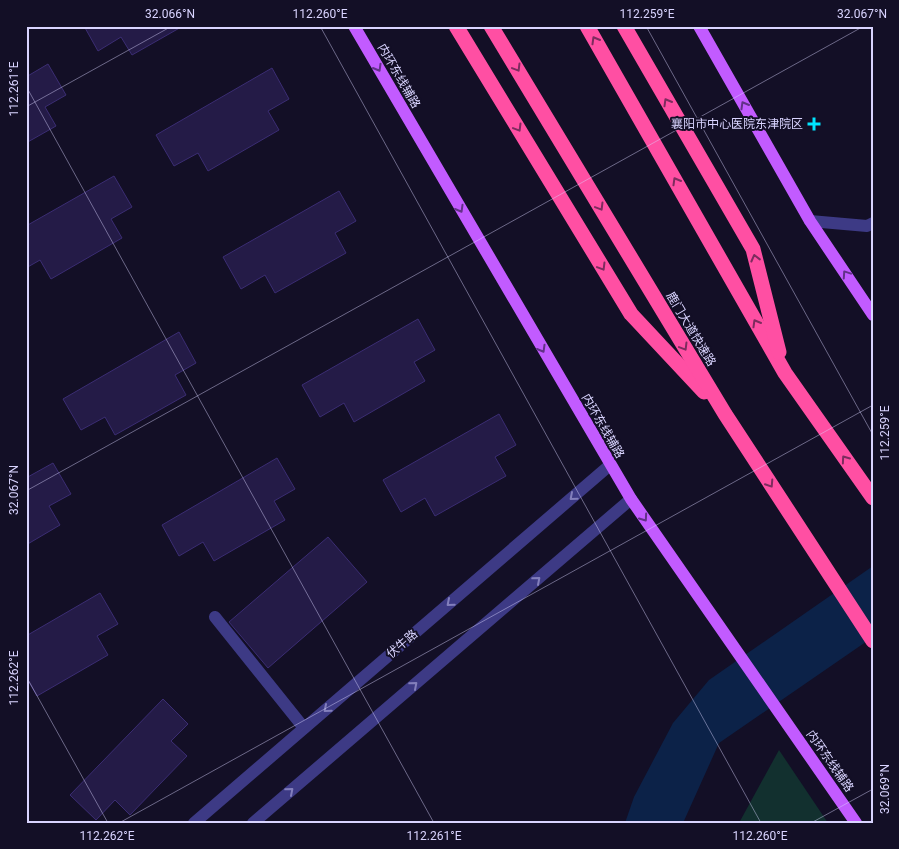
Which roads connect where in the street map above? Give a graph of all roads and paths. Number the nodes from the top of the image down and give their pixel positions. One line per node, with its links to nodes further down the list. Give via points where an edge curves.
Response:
1 (354, 26): 12 (main road, 内环东线辅路, one-way to 12)
2 (456, 26): 11 (highway, one-way to 11, via 631,314)
3 (491, 26): 11 (highway, 鹿门大道快速路, one-way to 11)
4 (587, 26): 10 (highway, one-way to 4)
5 (624, 26): 10 (highway, one-way to 5, via 753,249)
6 (699, 26): 7 (main road, one-way to 6)
7 (810, 221): 8 (street, via 867,226); 9 (main road, one-way to 7)
8 (873, 223)
9 (873, 315)
10 (785, 373): 13 (highway, one-way to 10)
11 (725, 414): 16 (highway, 鹿门大道快速路, one-way to 16)
12 (610, 466): 14 (main road, 内环东线辅路); 17 (street, 伏牛路, one-way to 17)
13 (873, 498)
14 (631, 499): 19 (street, one-way to 14); 20 (main road, 内环东线辅路, one-way to 20)
15 (215, 617): 17 (street)
16 (873, 641)
17 (304, 728): 18 (street, 伏牛路)
18 (194, 823)
19 (253, 823)
20 (856, 823)

